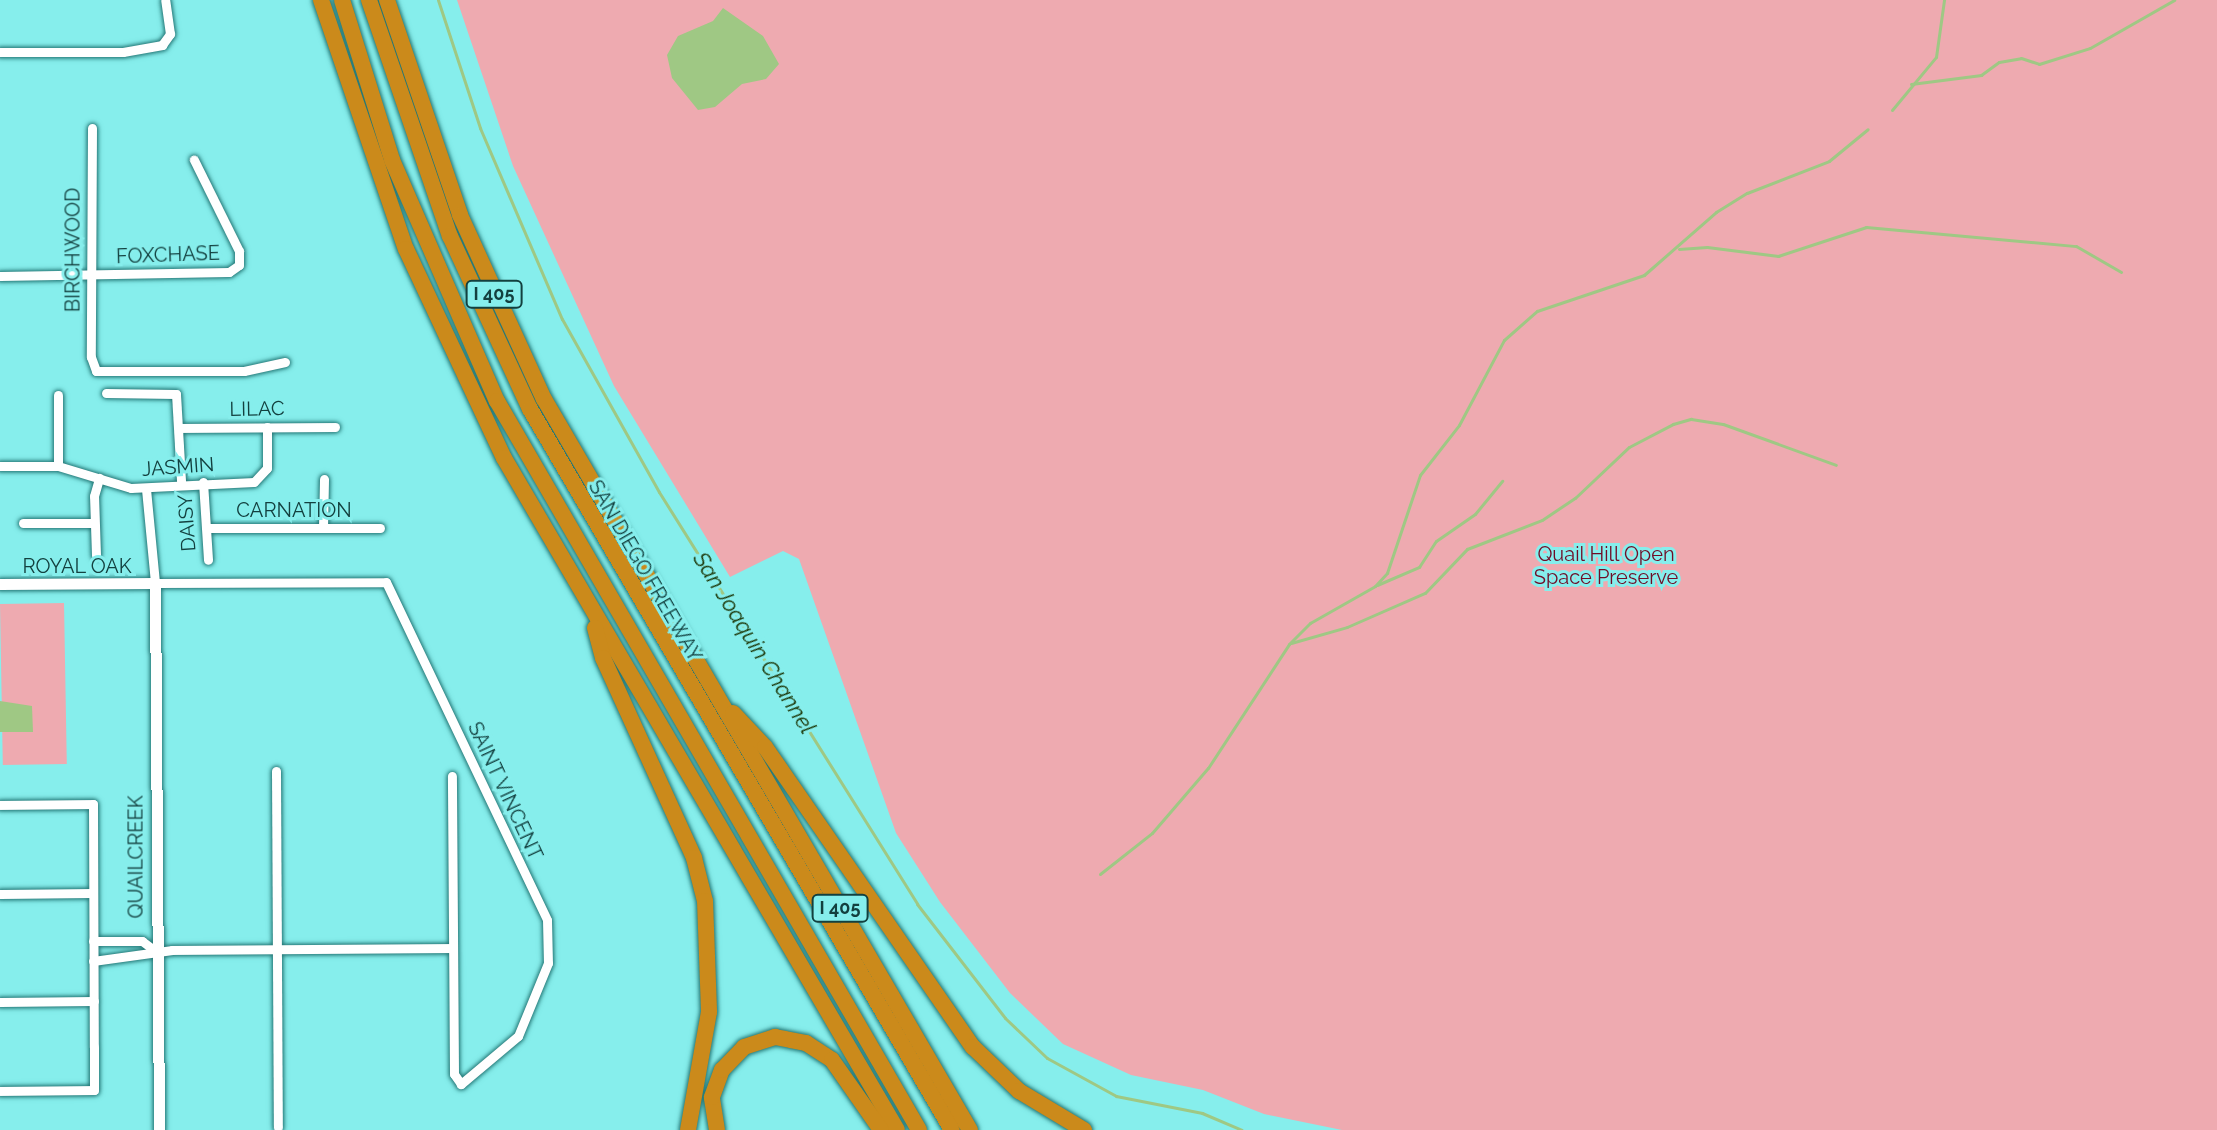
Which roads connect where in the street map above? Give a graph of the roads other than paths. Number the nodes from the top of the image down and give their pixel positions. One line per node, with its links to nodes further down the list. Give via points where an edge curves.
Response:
1 (165, 0): 6 (street, via 170,34 162,45 123,52)
2 (321, 0): 33 (highway, I 405, via 378,177 435,317 504,458)
3 (342, 0): 54 (highway, via 392,160 497,401)
4 (369, 0): 55 (highway, SAN DIEGO FREEWAY, via 450,236 530,409)
5 (387, 0): 34 (highway, SAN DIEGO FREEWAY / I 405, via 437,155 513,337 593,488)
6 (0, 52)
7 (92, 128): 10 (street, BIRCHWOOD)
8 (194, 160): 10 (street, FOXCHASE, via 239,251 239,265 229,272)
9 (0, 276): 10 (street, FOXCHASE)
10 (91, 276): 11 (street, BIRCHWOOD, via 91,357 96,371 244,371)
11 (285, 362)
12 (106, 393): 16 (street, via 176,394)
13 (58, 395): 18 (street)
14 (267, 427): 15 (street, LILAC); 16 (street, LILAC); 22 (street, JASMIN, via 263,477)
15 (335, 427)
16 (179, 428): 21 (street)
17 (0, 466): 18 (street, JASMIN)
18 (58, 466): 19 (street, JASMIN)
19 (99, 478): 23 (street, JASMIN); 25 (street)
20 (324, 479): 27 (street)
21 (181, 482): 22 (street, JASMIN); 23 (street, JASMIN)
22 (203, 482): 26 (street, DAISY)
23 (146, 489): 31 (street)
24 (23, 523): 25 (street)
25 (94, 523): 29 (street)
26 (209, 528): 27 (street, CARNATION); 30 (street, DAISY)
27 (323, 528): 28 (street, CARNATION)
28 (380, 528)
29 (96, 555)
30 (208, 560)
31 (155, 583): 32 (street, ROYAL OAK); 41 (street, SAINT VINCENT, via 386,582 547,920 548,963 518,1036 461,1084 454,1080); 43 (street, QUAILCREEK)
32 (0, 584)
33 (590, 608): 50 (highway, via 603,658 669,800 705,901 709,1012); 53 (highway, I 405)
34 (715, 695): 56 (highway, SAN DIEGO FREEWAY / I 405); 57 (highway, via 765,747 973,1047 1019,1091)
35 (276, 771): 42 (street)
36 (452, 776): 41 (street, SAINT VINCENT)
37 (0, 805): 38 (street, via 93,804)
38 (93, 893): 39 (street); 40 (street)
39 (0, 894)
40 (93, 941): 43 (street, via 133,940); 44 (street)
41 (452, 948): 42 (street)
42 (276, 949): 43 (street); 48 (street)
43 (154, 950): 44 (street, via 116,961); 49 (street, QUAILCREEK)
44 (93, 961): 45 (street)
45 (94, 1001): 46 (street); 47 (street, via 94,1090)
46 (0, 1002)
47 (0, 1091)
48 (278, 1127)
49 (159, 1130)
50 (688, 1130)
51 (717, 1130): 52 (highway, via 712,1097 722,1070 744,1047 775,1037 806,1043 832,1060)
52 (881, 1130)
53 (897, 1130)
54 (919, 1130)
55 (952, 1130)
56 (970, 1130)
57 (1084, 1130)

